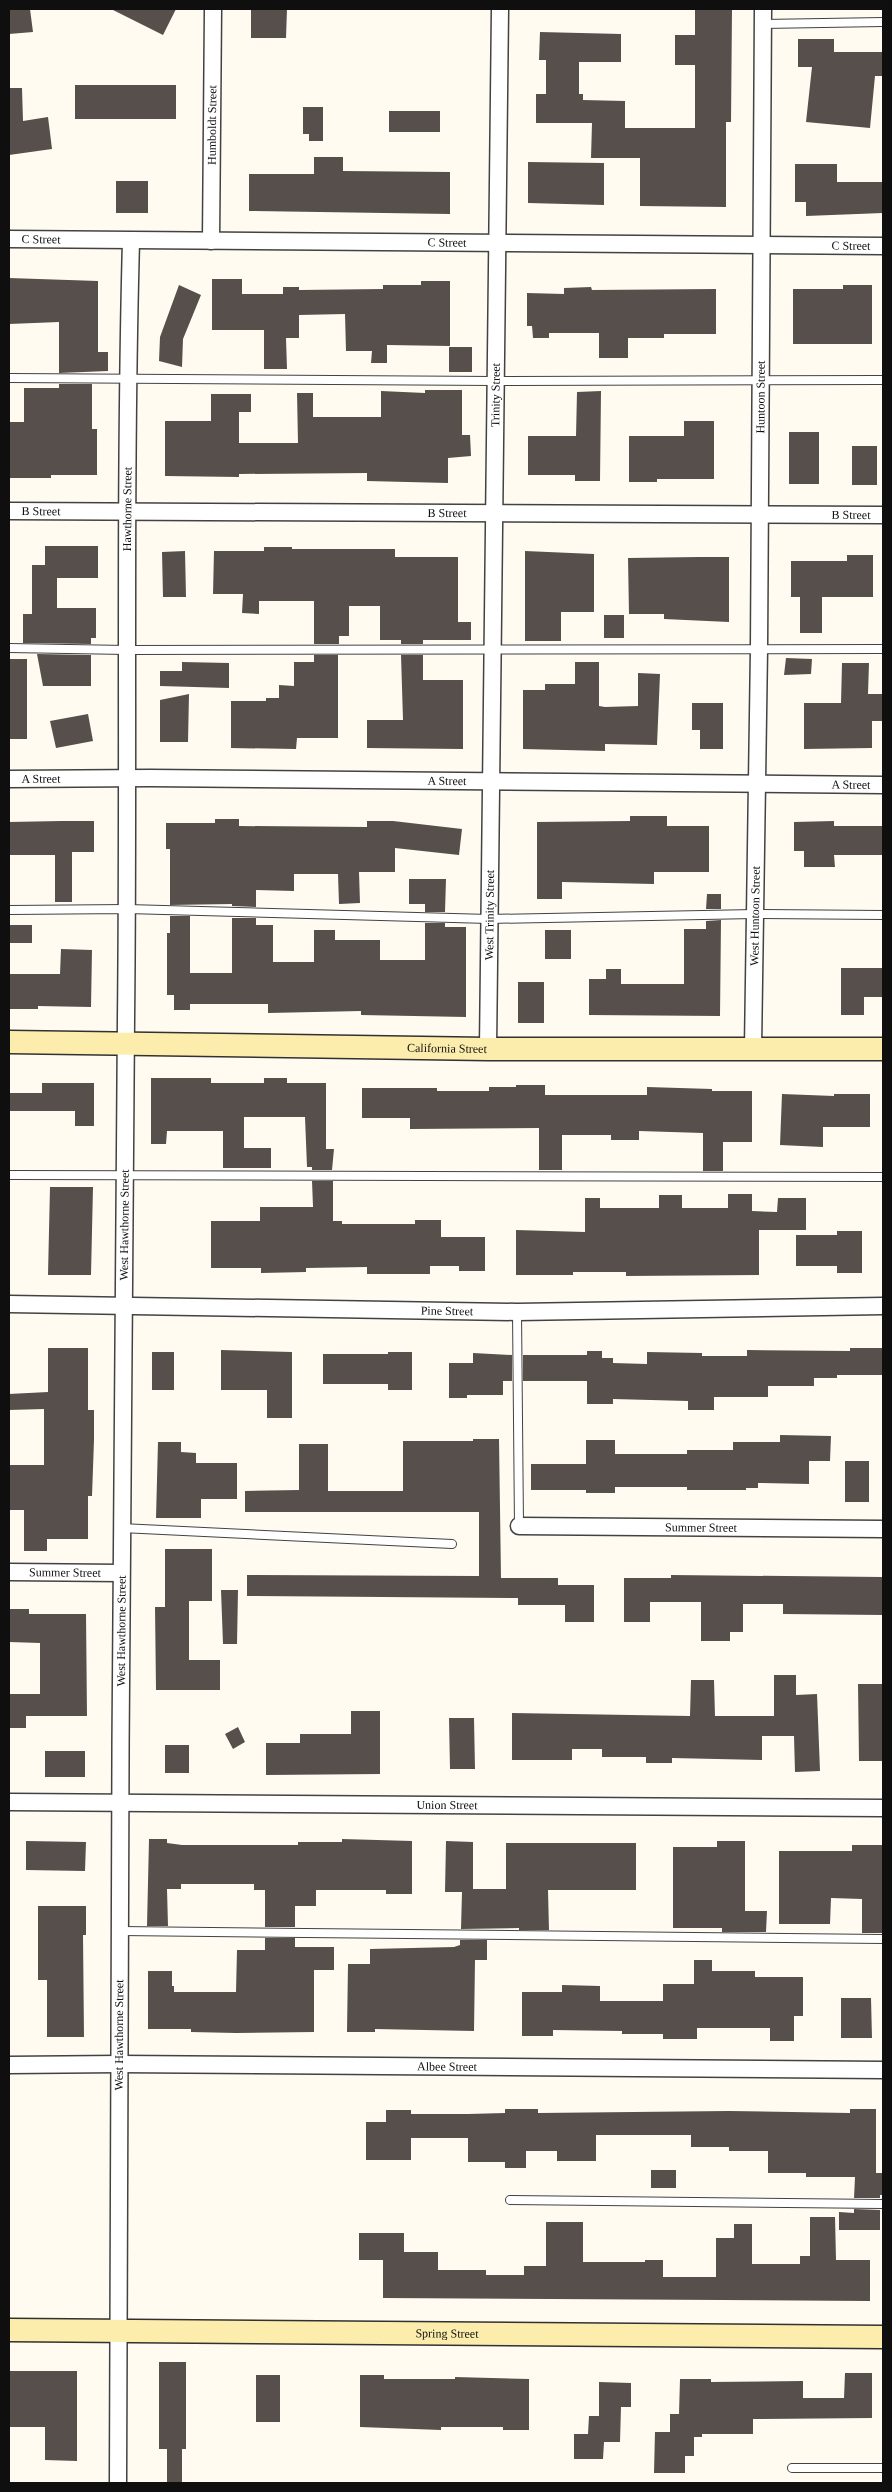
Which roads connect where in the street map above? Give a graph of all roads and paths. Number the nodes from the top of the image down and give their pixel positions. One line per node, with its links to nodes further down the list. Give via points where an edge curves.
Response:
1 (213, 9): 7 (street, Humboldt Street)
2 (500, 9): 8 (street, Trinity Street)
3 (763, 16): 4 (lane); 9 (street, Huntoon Street)
4 (883, 22)
5 (9, 239): 6 (street, C Street)
6 (131, 240): 7 (street, C Street); 12 (street, Hawthorne Street)
7 (211, 241): 8 (street, C Street)
8 (498, 243): 9 (street, C Street); 15 (street, Trinity Street)
9 (762, 245): 10 (street, C Street); 13 (street, Huntoon Street)
10 (883, 246)
11 (9, 378): 12 (lane)
12 (129, 378): 15 (lane); 17 (street, Hawthorne Street)
13 (761, 379): 14 (lane); 15 (lane); 19 (street, Huntoon Street)
14 (883, 380)
15 (494, 381): 18 (street, Trinity Street)
16 (9, 511): 17 (street, B Street)
17 (126, 511): 18 (street, B Street); 25 (street, Hawthorne Street)
18 (493, 514): 19 (street, B Street); 22 (street, Trinity Street)
19 (760, 515): 20 (street, B Street); 23 (street, Huntoon Street)
20 (883, 515)
21 (9, 648): 25 (lane)
22 (493, 648): 23 (lane); 25 (lane); 28 (street, Trinity Street)
23 (759, 649): 24 (lane); 29 (street, Huntoon Street)
24 (883, 649)
25 (127, 650): 26 (street, Hawthorne Street)
26 (127, 778): 27 (street, A Street); 28 (street, A Street); 31 (street, West Hawthorne Street)
27 (9, 780)
28 (491, 782): 29 (street, A Street); 35 (street, West Trinity Street)
29 (756, 784): 30 (street, A Street); 33 (street, West Huntoon Street)
30 (883, 785)
31 (127, 909): 32 (lane); 35 (lane); 37 (street, West Hawthorne Street)
32 (9, 910)
33 (755, 914): 34 (lane); 35 (lane); 39 (street, West Huntoon Street)
34 (883, 915)
35 (489, 919): 38 (street, West Trinity Street)
36 (9, 1042): 37 (street, California Street)
37 (126, 1042): 38 (street, California Street); 42 (street, West Hawthorne Street)
38 (488, 1048): 39 (street, California Street)
39 (753, 1048): 40 (street, California Street)
40 (883, 1049)
41 (9, 1175): 42 (lane)
42 (125, 1176): 43 (lane); 45 (street, West Hawthorne Street)
43 (883, 1177)
44 (9, 1304): 45 (street, Pine Street)
45 (124, 1306): 47 (street, Pine Street); 49 (street, West Hawthorne Street)
46 (883, 1306): 47 (street, Pine Street)
47 (517, 1312): 48 (lane)
48 (519, 1526): 50 (street, Summer Street)
49 (121, 1528): 51 (lane); 53 (street, West Hawthorne Street)
50 (883, 1529)
51 (452, 1544)
52 (9, 1572): 53 (street, Summer Street)
53 (121, 1573): 55 (street, West Hawthorne Street)
54 (9, 1802): 55 (street, Union Street)
55 (120, 1802): 56 (street, Union Street); 57 (street, West Hawthorne Street)
56 (883, 1808)
57 (120, 1931): 58 (lane); 59 (street, West Hawthorne Street)
58 (883, 1939)
59 (119, 2064): 60 (street, Albee Street); 61 (street, Albee Street); 65 (street, West Hawthorne Street)
60 (9, 2065)
61 (883, 2070)
62 (510, 2200): 63 (lane)
63 (883, 2204)
64 (9, 2330): 65 (street, Spring Street)
65 (118, 2331): 66 (street, Spring Street); 69 (street, West Hawthorne Street)
66 (883, 2337)
67 (792, 2468): 68 (lane)
68 (883, 2468)
69 (118, 2483)

